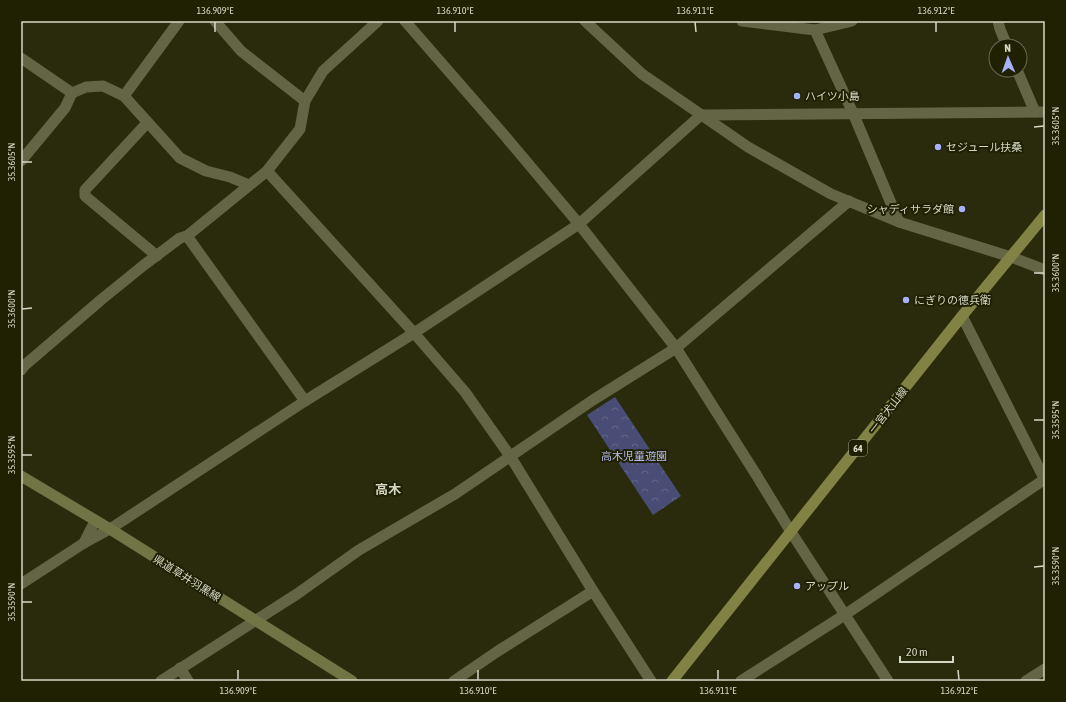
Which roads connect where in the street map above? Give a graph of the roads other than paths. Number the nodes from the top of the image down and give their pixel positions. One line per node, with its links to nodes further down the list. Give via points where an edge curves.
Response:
1 (179, 21): 14 (street)
2 (215, 21): 15 (street, via 241,51)
3 (378, 21): 15 (street, via 323,71)
4 (404, 21): 26 (street, via 506,136)
5 (585, 21): 18 (street, via 642,74)
6 (742, 21): 9 (street)
7 (852, 21): 9 (street)
8 (998, 21): 10 (street)
9 (815, 30): 17 (street)
10 (1004, 38)
11 (21, 58): 13 (street)
12 (1021, 78): 16 (street)
13 (72, 93): 14 (street, via 86,87 103,86); 20 (street, via 65,108)
14 (124, 96): 19 (street)
15 (305, 101): 21 (street, via 300,129)
16 (1040, 112): 17 (street)
17 (853, 113): 18 (street); 25 (street)
18 (701, 115): 23 (street, via 748,147 831,194); 26 (street)
19 (147, 123): 22 (street, via 180,158 206,172 230,177); 28 (street, via 85,190 85,196)
20 (21, 161)
21 (267, 171): 22 (street); 32 (street)
22 (249, 185): 27 (street)
23 (849, 201): 25 (street); 33 (street)
24 (1045, 215): 29 (main road, 一宮犬山線 / 64)
25 (899, 222): 29 (street)
26 (579, 224): 32 (street); 33 (street)
27 (187, 236): 28 (street, via 180,238); 35 (street)
28 (157, 256): 34 (street)
29 (1011, 258): 30 (street); 31 (main road, 一宮犬山線 / 64)
30 (1045, 270)
31 (962, 316): 38 (street); 41 (main road, 一宮犬山線 / 64)
32 (414, 334): 35 (street); 36 (street, via 465,392)
33 (676, 348): 36 (street); 41 (street)
34 (22, 366)
35 (305, 401): 40 (street)
36 (510, 456): 44 (street); 46 (street, via 455,494 359,550)
37 (21, 476): 39 (main road, 県道草井羽黒線)
38 (1045, 479): 45 (street)
39 (95, 521): 40 (main road, 県道草井羽黒線); 42 (street)
40 (110, 529): 42 (street); 46 (main road, 県道草井羽黒線)
41 (791, 532): 45 (street); 54 (main road, 一宮犬山線 / 64)
42 (84, 543): 43 (street)
43 (21, 584)
44 (593, 591): 52 (street); 53 (street)
45 (846, 614): 55 (street); 56 (street)
46 (255, 621): 47 (street); 51 (main road, 県道草井羽黒線)
47 (180, 668): 49 (street); 50 (street)
48 (1045, 669): 57 (street)
49 (161, 681)
50 (188, 681)
51 (352, 681)
52 (454, 681)
53 (651, 681)
54 (672, 681)
55 (741, 681)
56 (888, 681)
57 (1026, 681)

